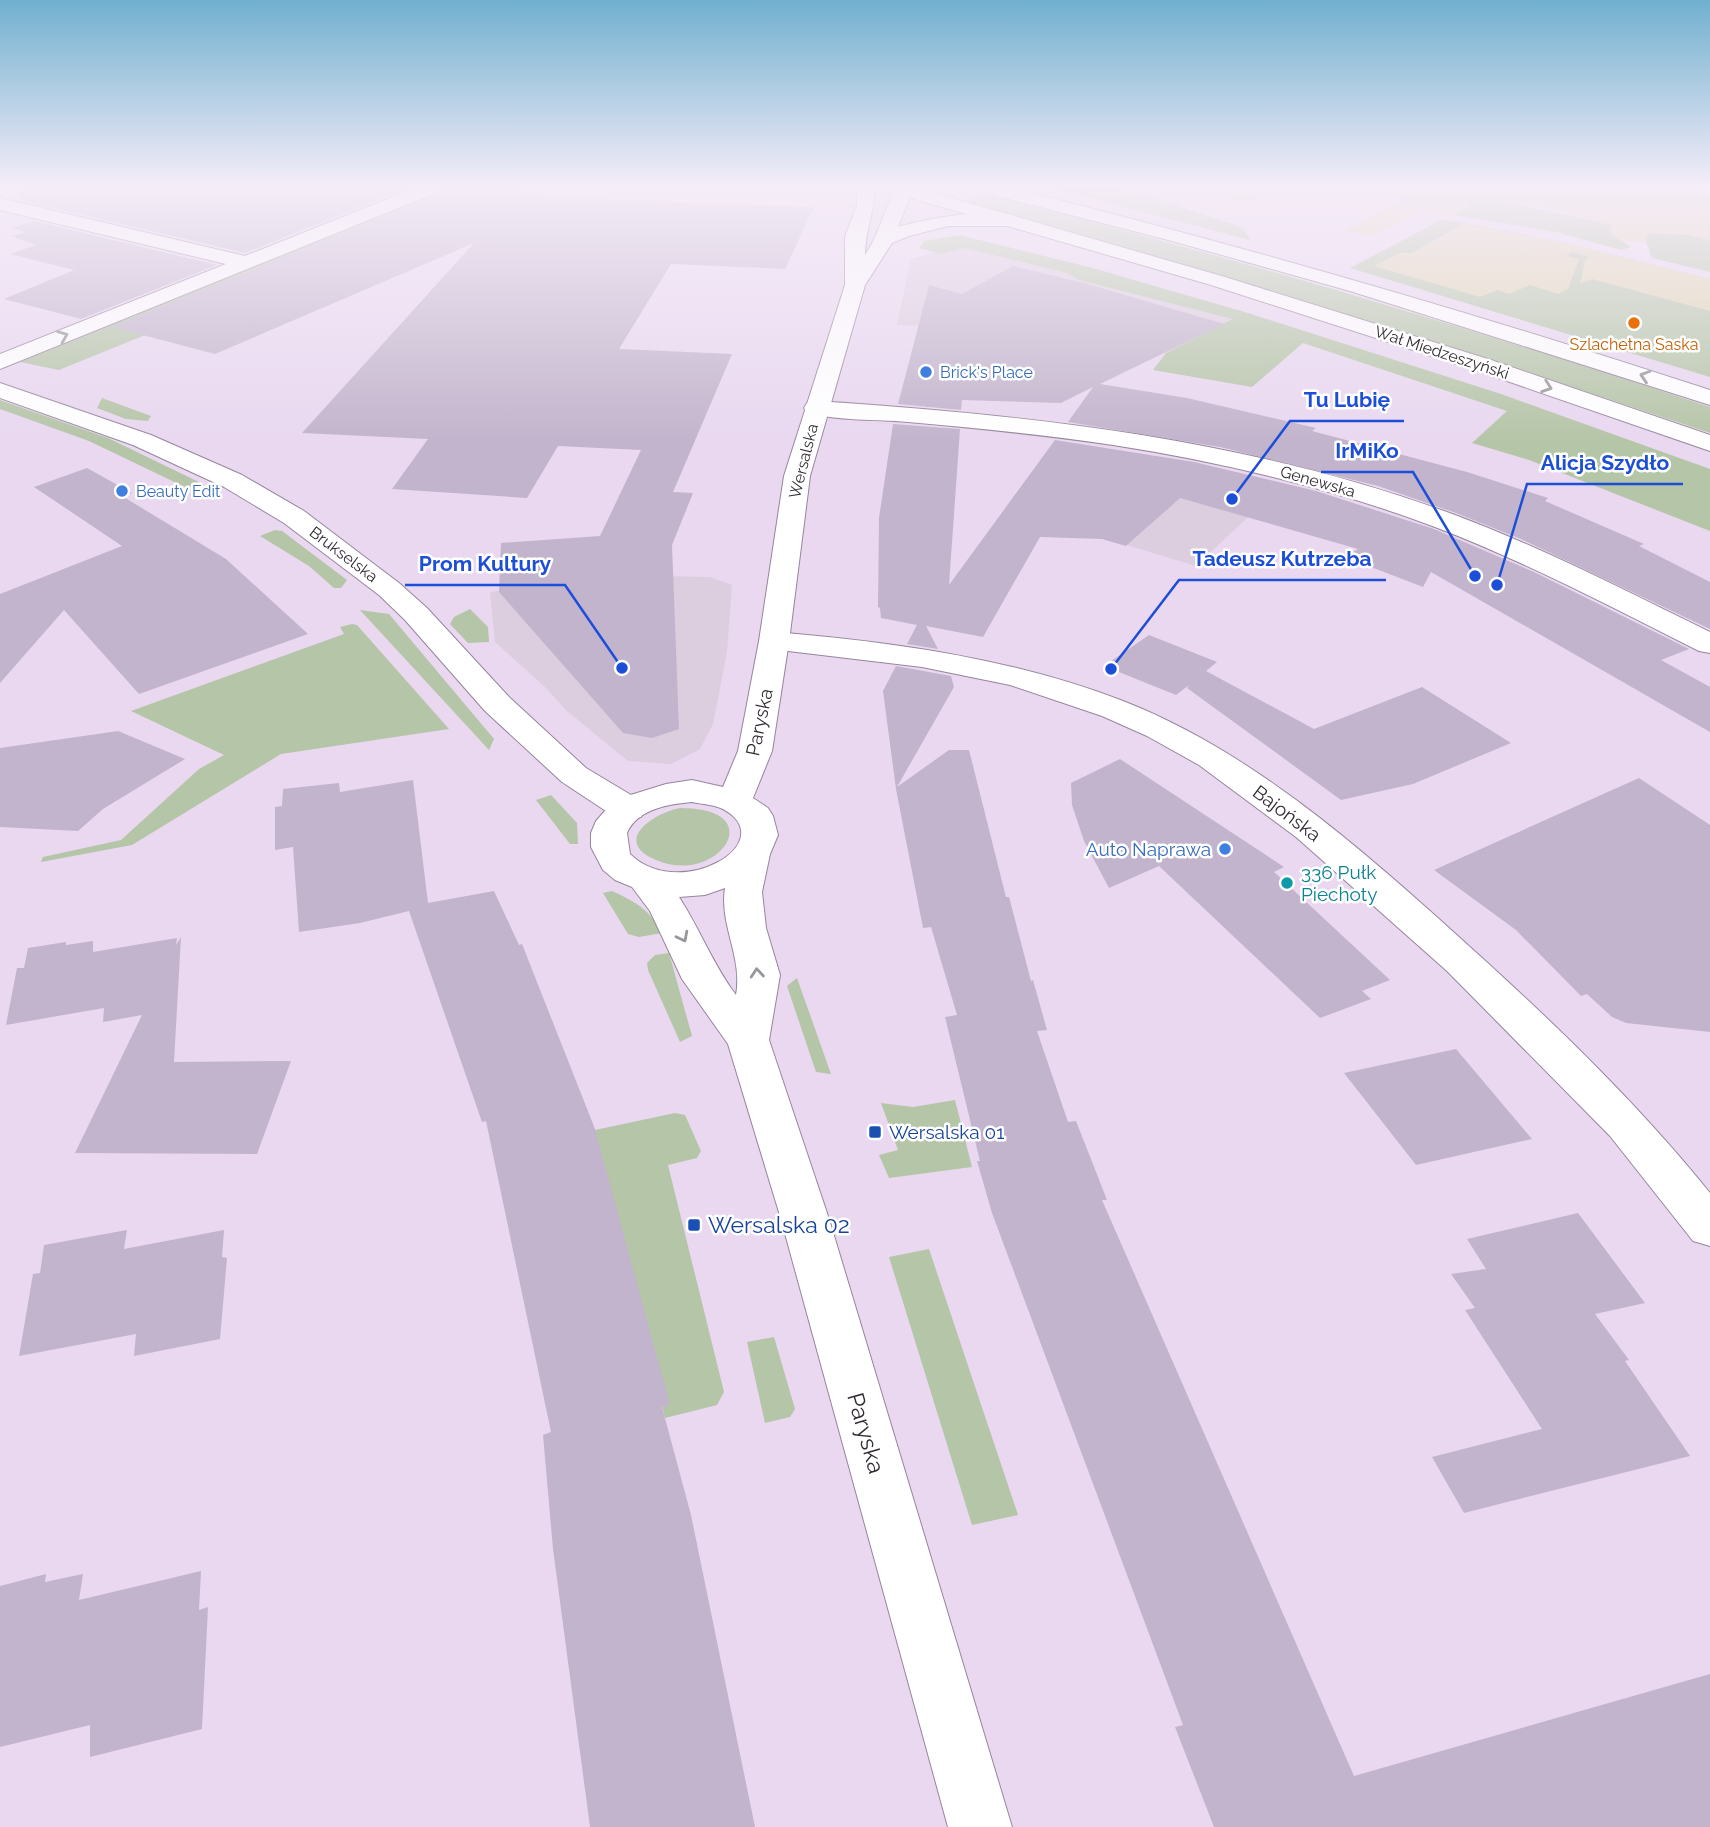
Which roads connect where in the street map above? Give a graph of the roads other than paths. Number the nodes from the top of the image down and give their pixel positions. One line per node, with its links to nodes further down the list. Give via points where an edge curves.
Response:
1 (221, 271): 7 (street, one-way to 1)
2 (855, 271): 6 (street, Wersalska)
3 (864, 271): 6 (street, Wersalska)
4 (1185, 271): 11 (street, Wał Miedzeszyński, one-way to 11)
5 (1300, 271): 9 (street, Wał Miedzeszyński, one-way to 5)
6 (855, 285): 10 (street, Wersalska)
7 (0, 362)
8 (0, 390): 15 (street, Brukselska, via 142,440 233,481 295,517 398,597 497,704 574,775)
9 (1710, 398)
10 (816, 408): 12 (street, Wersalska, via 797,476); 13 (street, Genewska, via 1055,427 1189,449 1279,470 1463,528)
11 (1710, 443)
12 (774, 641): 14 (street, Paryska, via 755,751); 19 (street, Bajońska, via 895,652 1041,683 1157,728 1212,757 1356,868 1510,1006 1634,1133)
13 (1710, 644)
14 (735, 800): 15 (street, via 692,790 668,792); 16 (street, via 760,824)
15 (628, 809): 17 (street, via 608,835 609,849 629,873)
16 (753, 856): 17 (street, via 738,869 706,881 669,885); 18 (street, Paryska, one-way to 16, via 760,975 743,892)
17 (646, 880): 18 (street, Paryska, one-way to 18, via 666,906 702,979)
18 (748, 1040): 20 (street, Paryska, via 805,1219)
19 (1710, 1227)
20 (980, 1827)

